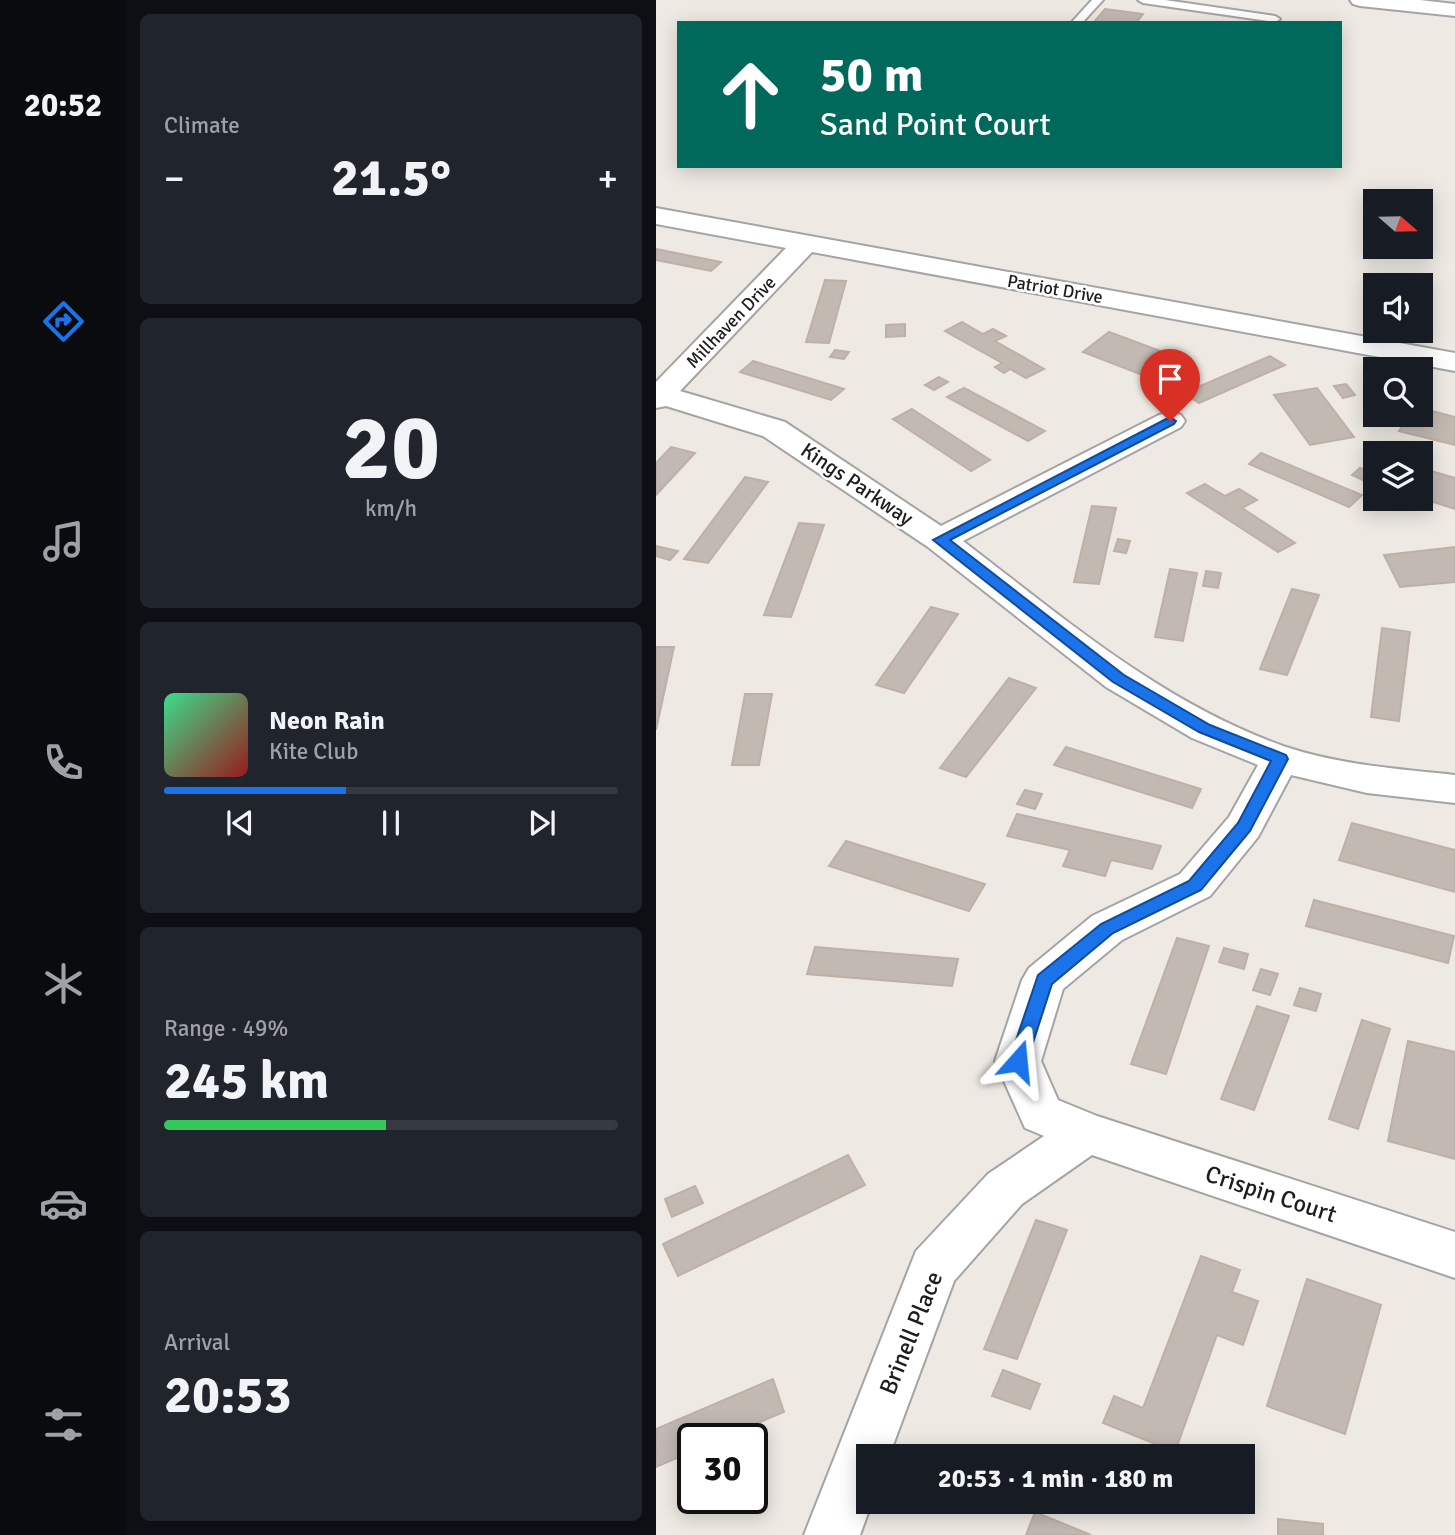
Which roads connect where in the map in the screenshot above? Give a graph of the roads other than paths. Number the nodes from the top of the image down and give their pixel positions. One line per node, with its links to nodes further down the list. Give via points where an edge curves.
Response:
1 (1098, 0): 6 (lane)
2 (1143, 0): 5 (lane)
3 (1360, 0): 4 (street)
4 (1455, 10)
5 (1275, 19)
6 (1078, 21)
7 (656, 216): 8 (street, Patriot Drive)
8 (805, 244): 9 (street, Patriot Drive); 10 (street, Millhaven Drive)
9 (1455, 362)
10 (658, 395): 12 (street, Kings Parkway, via 774,429)
11 (1170, 421): 12 (street)
12 (940, 540): 13 (street, Kings Parkway, via 1119,678 1205,729)
13 (1280, 759): 14 (street, Kings Parkway, via 1367,779); 15 (street, via 1244,827 1195,885 1107,928 1044,980 1018,1061 1041,1114)
14 (1455, 789)
15 (1086, 1133): 16 (street, Crispin Court); 17 (street, Brinell Place, via 1005,1189 934,1267)
16 (1455, 1255)
17 (832, 1535)

